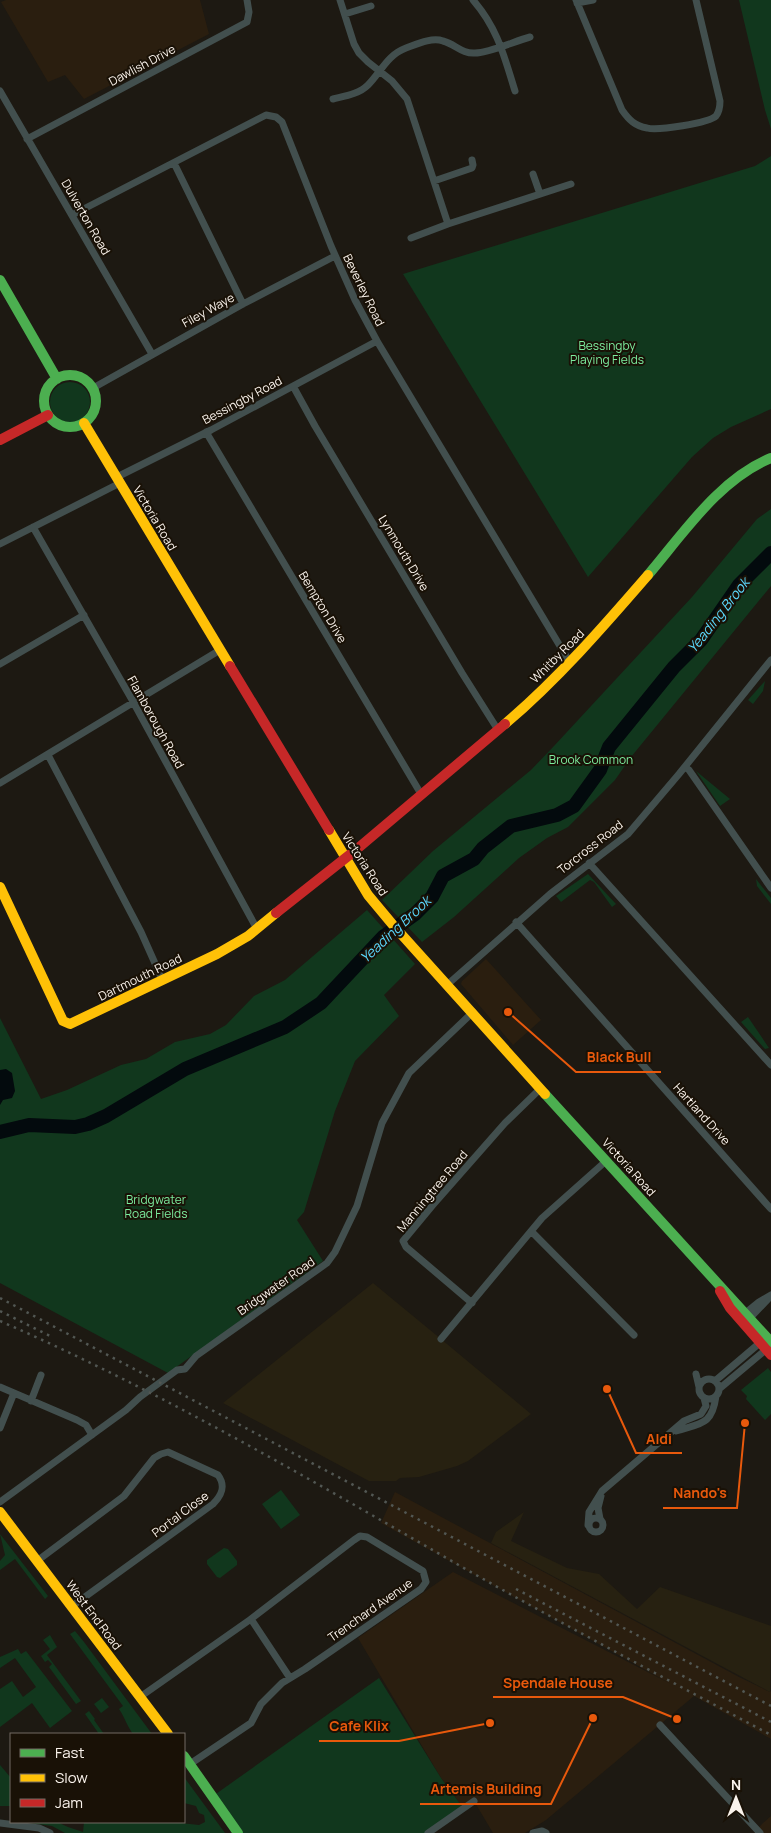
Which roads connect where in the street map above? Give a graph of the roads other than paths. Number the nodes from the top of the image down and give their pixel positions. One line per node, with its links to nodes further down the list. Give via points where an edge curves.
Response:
1 (246, 0): 15 (street, Dawlish Drive, via 250,12 247,22)
2 (340, 0): 8 (street)
3 (474, 0): 10 (street, via 487,16)
4 (593, 0): 6 (street)
5 (696, 0): 6 (street, via 720,101 719,111 706,121 659,129 633,123 622,110)
6 (576, 2)
7 (371, 6): 8 (street)
8 (345, 14): 11 (street, via 359,53)
9 (530, 36): 10 (street)
10 (501, 46): 11 (street, via 469,53 434,40 398,51); 13 (street)
11 (378, 71): 14 (street, via 367,86); 19 (street, via 392,81 407,99)
12 (0, 91): 15 (street, Dulverton Road)
13 (515, 92)
14 (333, 99)
15 (27, 139): 22 (street, Dulverton Road)
16 (472, 160): 19 (street, via 472,168)
17 (174, 163): 22 (street, Beverley Road); 25 (street, Beverley Road, via 266,116 276,117 282,122); 27 (street)
18 (533, 174): 21 (street)
19 (434, 181): 23 (street)
20 (571, 184): 21 (street)
21 (540, 194): 23 (street)
22 (72, 215): 29 (street, Dulverton Road)
23 (448, 224): 24 (street)
24 (411, 238)
25 (335, 256): 27 (street, Filey Waye); 28 (street, Beverley Road)
26 (0, 280): 30 (street)
27 (243, 304): 29 (street, Filey Waye)
28 (377, 341): 31 (street, Bessingby Road); 43 (street, Beverley Road)
29 (152, 354): 32 (street, Filey Waye)
30 (57, 379): 32 (street, via 81,377); 33 (street, via 46,392 44,401)
31 (293, 386): 35 (street, Bessingby Road); 47 (street, Lynmouth Drive)
32 (93, 388): 34 (street, via 96,396 94,412)
33 (48, 415): 34 (street, via 62,426); 36 (street)
34 (84, 424): 38 (street, Victoria Road)
35 (206, 432): 38 (street, Bessingby Road); 51 (street, Bempton Drive)
36 (0, 440)
37 (771, 458): 43 (street, Whitby Road, via 742,474 709,503 607,623)
38 (118, 480): 39 (street, Bessingby Road); 42 (street, Victoria Road)
39 (33, 528): 40 (street, Bessingby Road); 41 (street, Flamborough Road)
40 (0, 544)
41 (84, 615): 44 (street); 46 (street, Flamborough Road)
42 (220, 650): 46 (street); 52 (street, Victoria Road)
43 (569, 661): 47 (street, Whitby Road)
44 (0, 664)
45 (770, 664): 49 (street, Torcross Road)
46 (133, 703): 48 (street); 57 (street, Flamborough Road)
47 (498, 730): 51 (street, Whitby Road)
48 (48, 755): 50 (street); 58 (street)
49 (684, 767): 53 (street, Torcross Road, via 628,834); 55 (street)
50 (0, 782)
51 (421, 794): 52 (street, Whitby Road)
52 (345, 858): 57 (street, Dartmouth Road); 59 (street, Victoria Road, via 368,895)
53 (589, 863): 56 (street, Torcross Road); 61 (street)
54 (0, 887): 58 (street, Dartmouth Road, via 62,1020 76,1023)
55 (771, 888)
56 (516, 922): 59 (street, Torcross Road, via 480,959); 64 (street, Hartland Drive)
57 (257, 930): 58 (street, Dartmouth Road, via 216,954)
58 (162, 979)
59 (448, 984): 60 (street, Victoria Road)
60 (473, 1012): 62 (street, Victoria Road); 81 (street, Bridgwater Road, via 409,1073 382,1123 357,1206 327,1263 188,1363 185,1369 177,1370 140,1396)
61 (769, 1059)
62 (540, 1089): 63 (street, Victoria Road); 67 (street, Manningtree Road, via 505,1123 404,1240 406,1247)
63 (606, 1161): 65 (street, via 542,1218); 68 (street, Victoria Road, via 718,1286 727,1304)
64 (771, 1209)
65 (532, 1232): 67 (street); 69 (street)
66 (770, 1296): 68 (street)
67 (472, 1303): 70 (street)
68 (744, 1319): 71 (street, Victoria Road)
69 (634, 1335)
70 (441, 1339)
71 (767, 1345): 73 (street); 76 (street)
72 (41, 1375): 78 (street)
73 (715, 1381): 76 (street); 77 (street, via 702,1382 699,1392)
74 (0, 1387): 75 (street)
75 (14, 1393): 78 (street); 79 (street)
76 (717, 1393): 77 (street, via 710,1399); 80 (street, via 715,1405 703,1424)
77 (704, 1398): 80 (street, via 706,1406 700,1414 684,1421)
78 (31, 1401): 81 (street, via 77,1420)
79 (0, 1428)
80 (672, 1432): 82 (street)
81 (92, 1435): 83 (street, Bridgwater Road)
82 (602, 1491): 85 (street, via 598,1508); 86 (street, via 589,1512)
83 (0, 1502)
84 (0, 1512): 87 (street, West End Road)
85 (600, 1519): 86 (street, via 593,1518); 86 (street, via 603,1524 601,1531 591,1532)
86 (588, 1525)
87 (37, 1561): 88 (street, West End Road); 88 (street, Portal Close, via 124,1496 160,1454 168,1452 218,1474 222,1490 213,1504)
88 (72, 1607): 91 (street, West End Road)
89 (251, 1619): 90 (street); 90 (street, Trenchard Avenue, via 360,1536 367,1537 422,1571 426,1582 421,1589); 91 (street, Trenchard Avenue)
90 (290, 1678): 94 (street, Trenchard Avenue, via 261,1704 251,1723)
91 (140, 1697): 93 (street, West End Road)
92 (660, 1725): 102 (street)
93 (167, 1733)
94 (187, 1760): 98 (street)
95 (474, 1801): 99 (street)
96 (0, 1823): 97 (street, via 39,1828)
97 (50, 1833)
98 (238, 1833)
99 (428, 1833)
100 (533, 1833): 101 (street, via 542,1830)
101 (546, 1833)
102 (760, 1833)

